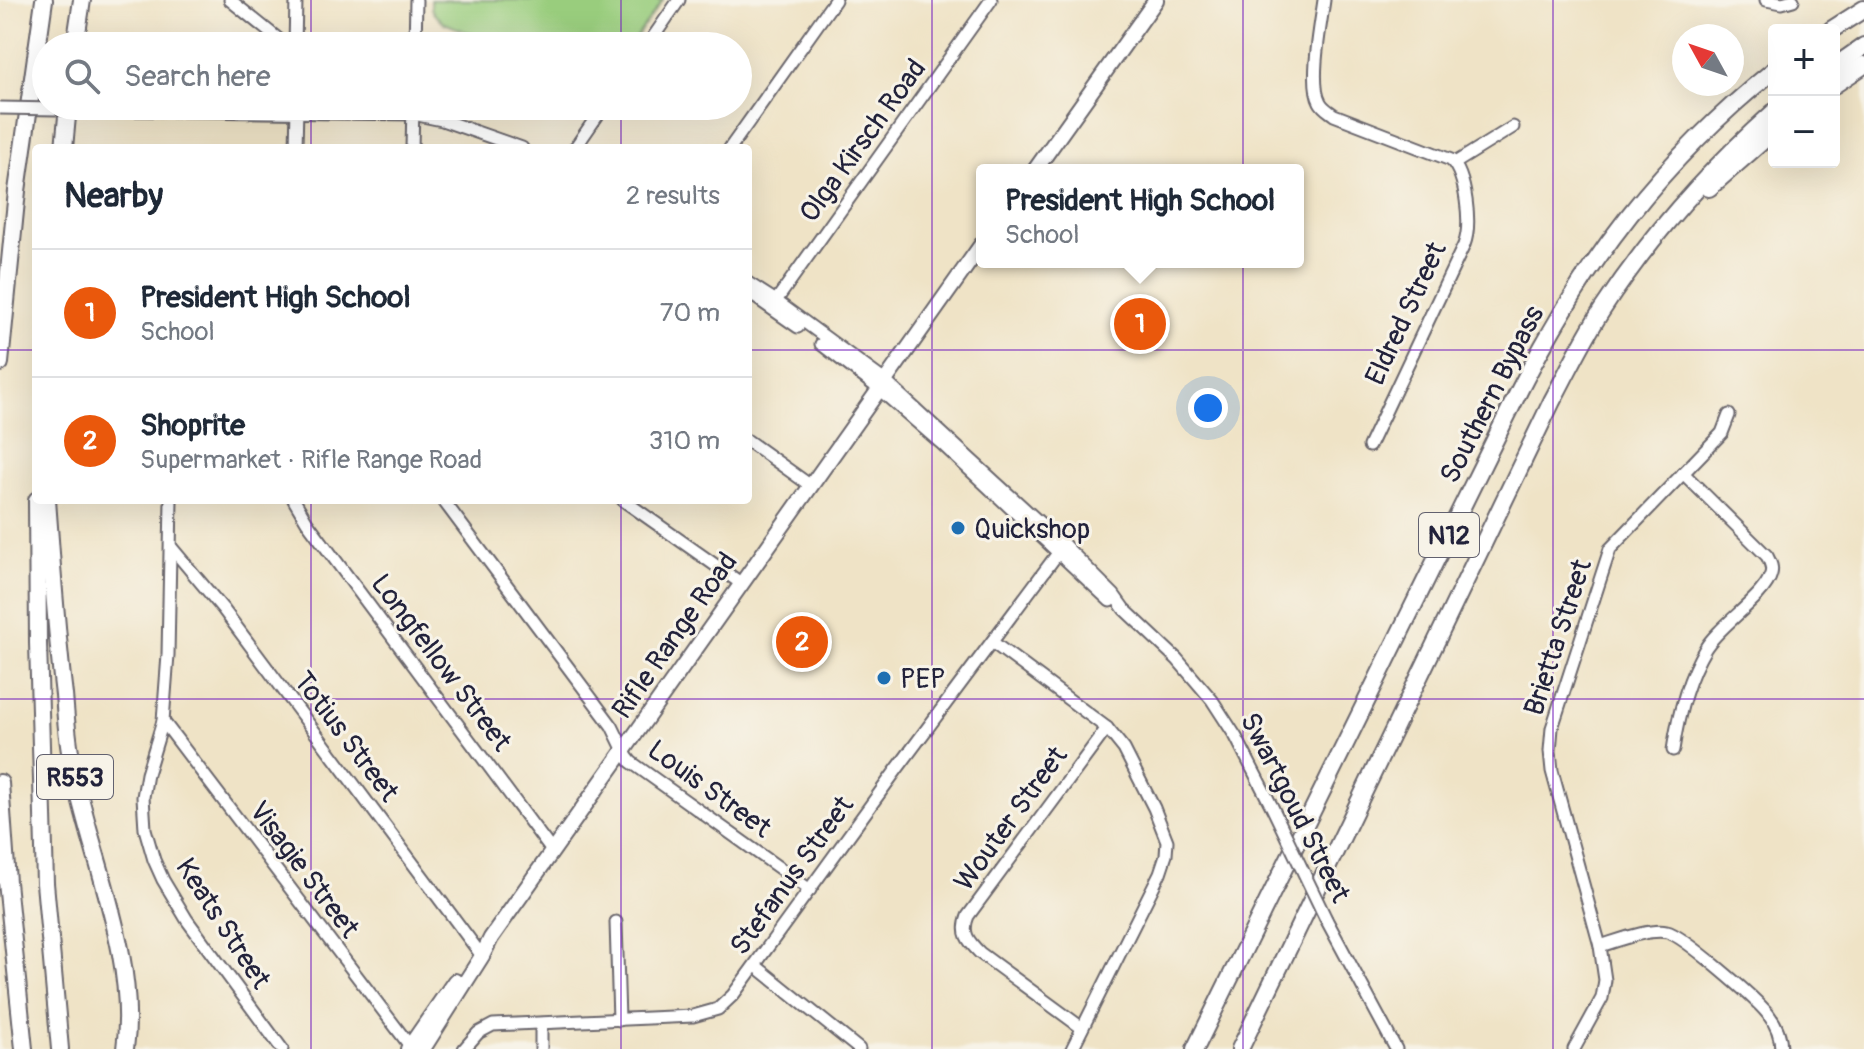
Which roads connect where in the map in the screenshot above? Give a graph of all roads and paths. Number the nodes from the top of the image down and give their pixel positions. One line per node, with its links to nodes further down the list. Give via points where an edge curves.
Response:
1 (44, 0): 15 (highway)
2 (82, 0): 16 (highway)
3 (230, 0): 17 (street)
4 (296, 0): 18 (street)
5 (416, 0): 19 (street)
6 (679, 0): 20 (street)
7 (835, 0): 29 (street)
8 (991, 0): 51 (street, Olga Kirsch Road)
9 (1156, 0): 46 (main road)
10 (1324, 0): 45 (street, via 1316,78 1321,104 1334,115)
11 (1766, 0): 12 (street)
12 (1793, 0)
13 (1864, 7): 14 (highway)
14 (1840, 24)
15 (39, 32)
16 (77, 32)
17 (270, 32)
18 (295, 32)
19 (415, 32)
20 (657, 32)
21 (1864, 46): 22 (highway)
22 (1840, 63)
23 (1864, 65): 25 (highway)
24 (1768, 75): 92 (highway, Southern Bypass / N12, via 1669,167 1602,250 1562,311)
25 (1840, 81)
26 (32, 85): 52 (highway)
27 (0, 108): 28 (street, bridge)
28 (32, 109)
29 (752, 117)
30 (1768, 118): 47 (highway, Southern Bypass / N12, via 1711,171)
31 (67, 120): 39 (highway)
32 (297, 120): 40 (street)
33 (413, 120): 41 (street)
34 (442, 120): 42 (street)
35 (594, 120): 43 (street)
36 (750, 120): 44 (street)
37 (1513, 127): 45 (street)
38 (1768, 136): 47 (highway)
39 (64, 144)
40 (296, 144)
41 (412, 144)
42 (511, 144)
43 (578, 144)
44 (733, 144)
45 (1455, 163): 56 (street, Eldred Street, via 1467,237)
46 (1039, 164)
47 (1655, 235): 93 (highway, Southern Bypass / N12, via 1572,362)
48 (976, 252): 53 (main road, Rifle Range Road)
49 (752, 286): 51 (street)
50 (752, 294): 51 (street)
51 (773, 304): 53 (street, Swartgoud Street)
52 (0, 363)
53 (882, 385): 58 (main road, Rifle Range Road); 66 (street, Swartgoud Street)
54 (1729, 415): 57 (street, Brietta Street, via 1722,433)
55 (752, 444): 58 (street)
56 (1369, 446)
57 (1683, 473): 72 (street, via 1767,556 1772,569 1762,590 1703,652); 77 (street, Brietta Street, via 1610,549 1551,738 1555,784)
58 (811, 486): 67 (main road, Rifle Range Road)
59 (37, 504): 85 (highway, via 45,883)
60 (47, 504): 86 (highway, R553, via 72,762 122,958)
61 (171, 504): 65 (street, Keats Street)
62 (296, 504): 74 (street, Longfellow Street)
63 (446, 504): 71 (street, Louis Street, via 612,726)
64 (629, 504): 67 (street)
65 (171, 547): 69 (street, Keats Street); 78 (street, Totius Street)
66 (1061, 549): 68 (street, Stefanus Street); 94 (street, Swartgoud Street, bridge, via 1109,601 1177,659 1212,700)
67 (742, 584): 71 (main road, Rifle Range Road)
68 (992, 642): 70 (street); 75 (street, Stefanus Street)
69 (163, 721): 83 (street, Visagie Street); 87 (street, Keats Street, via 143,797 154,860 187,920)
70 (1107, 728): 82 (street, via 1132,763 1167,846 1160,873); 82 (street, Wouter Street, via 968,916 964,932 980,953)
71 (624, 750): 74 (main road, Rifle Range Road); 75 (street, Louis Street, via 631,762)
72 (1673, 750)
73 (0, 783): 84 (highway)
74 (552, 851): 78 (main road, Rifle Range Road)
75 (810, 890): 79 (street, Stefanus Street)
76 (616, 922): 80 (street)
77 (1600, 946): 95 (street, Brietta Street, via 1604,989); 96 (street, via 1655,931 1677,936 1768,1015)
78 (480, 953): 83 (main road, Rifle Range Road)
79 (756, 966): 80 (street, Stefanus Street, via 727,1002 707,1013); 90 (street)
80 (619, 1020): 81 (street, Stefanus Street)
81 (541, 1024): 88 (street, Stefanus Street, via 493,1025); 89 (street)
82 (1082, 1028): 91 (street)
83 (413, 1048)
84 (24, 1049)
85 (60, 1049)
86 (125, 1049)
87 (282, 1049)
88 (464, 1049)
89 (541, 1049)
90 (859, 1049)
91 (1072, 1049)
92 (1195, 1049)
93 (1240, 1049)
94 (1396, 1049)
95 (1574, 1049)
96 (1781, 1049)

